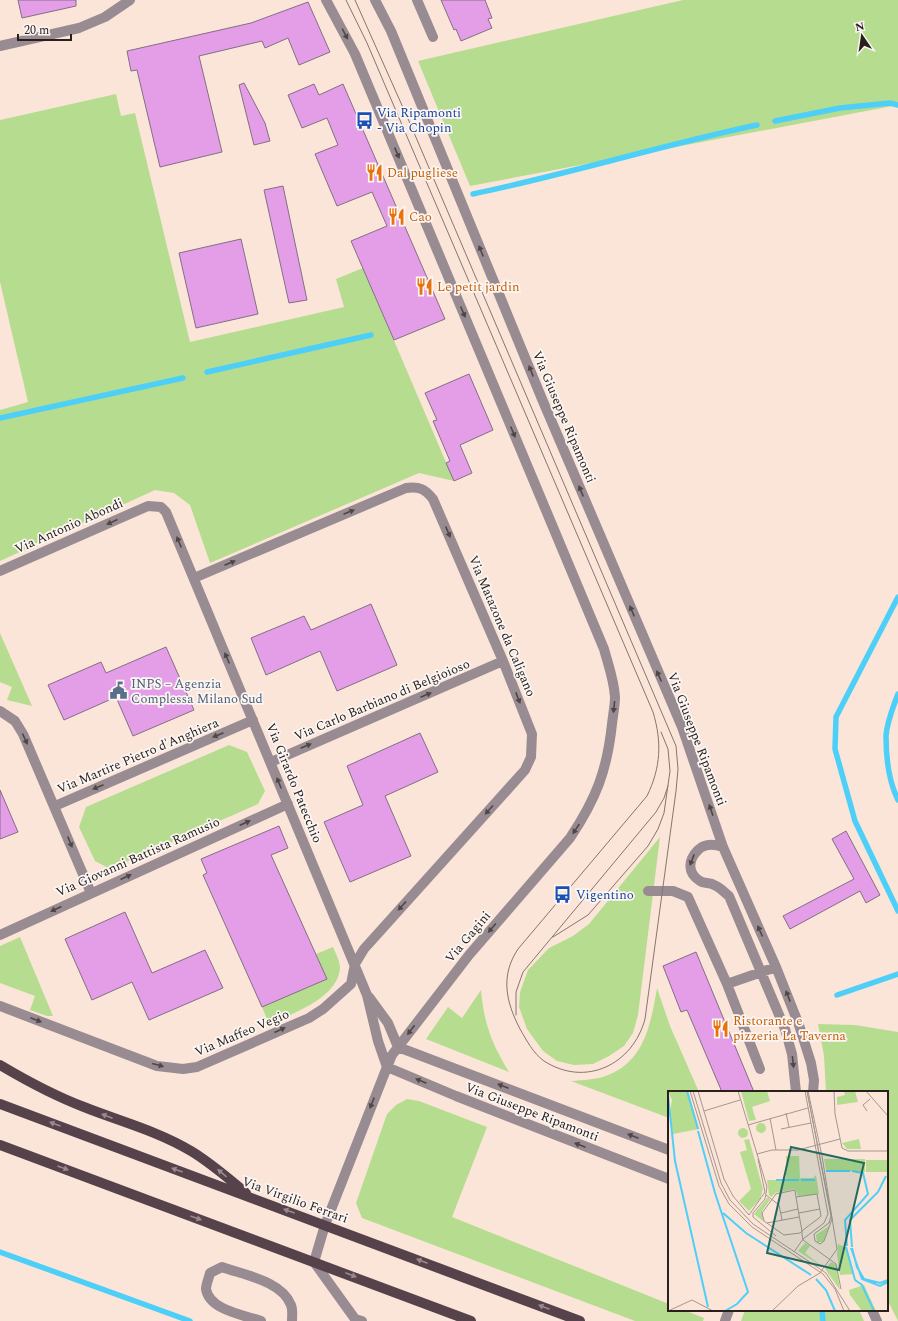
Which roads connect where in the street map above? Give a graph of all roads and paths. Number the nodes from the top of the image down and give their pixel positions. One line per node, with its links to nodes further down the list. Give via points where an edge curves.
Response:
1 (130, 0): 6 (street, via 105,17 79,28)
2 (326, 0): 26 (street, Via Gagini, one-way to 26, via 364,74 604,649 615,697 603,774 588,811 570,838 469,955)
3 (375, 0): 16 (street, Via Giuseppe Ripamonti, one-way to 3, via 682,727 545,407 391,31)
4 (416, 0): 5 (street)
5 (433, 37)
6 (0, 46)
7 (148, 506): 8 (street, Via Antonio Abondi, one-way to 8); 9 (street, Via Girardo Patecchio, one-way to 7, via 166,512 161,507)
8 (0, 571)
9 (194, 578): 10 (street, Via Matazone da Caligano, one-way to 10, via 406,488 417,486 433,499); 12 (street, Via Girardo Patecchio, one-way to 9)
10 (504, 661): 13 (street, Via Carlo Barbiano di Belgioioso, one-way to 10); 20 (street, Via Matazone da Caligano, one-way to 20, via 532,734 533,746 528,764 364,949)
11 (0, 711): 15 (street, one-way to 15, via 15,721 23,734)
12 (253, 720): 13 (street, Via Girardo Patecchio); 15 (street, Via Martire Pietro d'Anghiera, one-way to 15)
13 (271, 762): 14 (street, Via Girardo Patecchio, one-way to 13)
14 (288, 804): 18 (street, Via Giovanni Battista Ramusio, one-way to 14); 20 (street, Via Girardo Patecchio)
15 (55, 806): 18 (street, one-way to 18)
16 (723, 847): 21 (street, Via Giuseppe Ripamonti, one-way to 16); 22 (street, one-way to 22, via 713,844 701,847 693,855 690,865 692,875 701,882 714,884 729,896)
17 (648, 891): 23 (street, via 673,891 688,897)
18 (91, 893): 19 (street, Via Giovanni Battista Ramusio, one-way to 19)
19 (0, 935)
20 (354, 964): 24 (street, Via Girardo Patecchio); 25 (street, Via Maffeo Vegio, one-way to 20, via 157,1066 190,1068 266,1037 323,1009 351,984)
21 (776, 967): 22 (street); 31 (street, Via Giuseppe Ripamonti, one-way to 21, via 806,1045)
22 (761, 973): 23 (street); 30 (street, one-way to 30, via 786,1029)
23 (727, 984): 29 (street)
24 (367, 995): 26 (street, Via Girardo Patecchio, via 388,1023); 28 (street, Via Girardo Patecchio)
25 (0, 1006)
26 (398, 1047): 28 (street, Via Gagini); 34 (street, Via Giuseppe Ripamonti, one-way to 26)
27 (0, 1065): 36 (main road, one-way to 27, via 211,1163 189,1150 43,1089)
28 (386, 1067): 35 (street, Via Giuseppe Ripamonti, one-way to 28, via 504,1116); 37 (street, Via Gagini, one-way to 37)
29 (760, 1069)
30 (796, 1091)
31 (814, 1091)
32 (0, 1104): 36 (main road, Via Virgilio Ferrari, one-way to 32)
33 (0, 1145): 38 (main road, one-way to 38)
34 (668, 1150)
35 (668, 1179)
36 (252, 1198): 37 (main road, Via Virgilio Ferrari, one-way to 36)
37 (325, 1225): 38 (street, Via Gagini); 45 (main road, Via Virgilio Ferrari, one-way to 37)
38 (314, 1262): 43 (street, via 356,1318); 44 (main road, one-way to 44)
39 (729, 1311): 46 (street)
40 (872, 1311): 47 (street)
41 (261, 1321): 42 (street, via 219,1306 211,1300 206,1288 210,1273 222,1267 267,1282 284,1294 291,1306)
42 (292, 1321)
43 (361, 1321)
44 (472, 1321)
45 (580, 1321)
46 (725, 1321)
47 (876, 1321)

